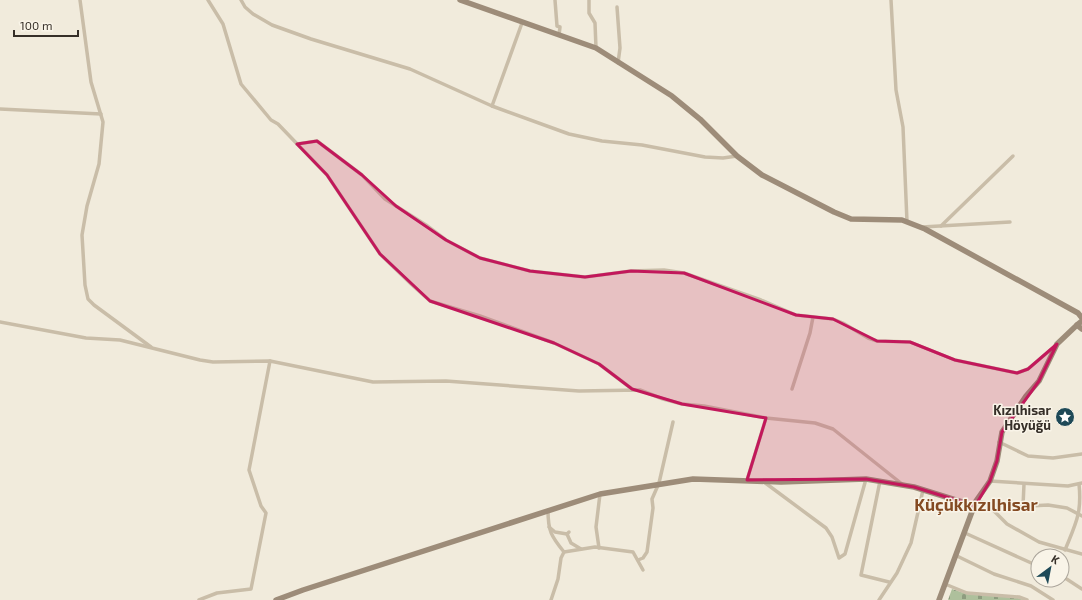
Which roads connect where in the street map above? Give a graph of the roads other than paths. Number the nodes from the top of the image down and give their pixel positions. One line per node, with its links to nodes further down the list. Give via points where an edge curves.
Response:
1 (80, 0): 15 (street, via 91,82)
2 (208, 0): 16 (street, via 223,24 241,84 271,120)
3 (241, 0): 13 (street, via 245,7 272,25 410,69)
4 (460, 0): 9 (street)
5 (555, 0): 10 (street)
6 (588, 0): 11 (street, via 589,13 595,23)
7 (891, 0): 19 (street, via 896,90 903,127)
8 (617, 7): 12 (street, via 620,48)
9 (522, 23): 10 (street); 13 (street)
10 (559, 35): 11 (street)
11 (596, 48): 12 (street)
12 (618, 62): 17 (street, via 686,107)
13 (492, 106): 17 (street, via 589,139 642,145 705,157)
14 (0, 110): 15 (street)
15 (101, 114): 28 (street, via 102,147 82,235 88,299)
16 (297, 144): 23 (street, via 317,141 362,175 385,199 446,240 480,258 530,271 585,277 631,271 664,270 684,273 796,315); 30 (street, via 327,175 380,254 430,301 554,343 599,364)
17 (737, 156): 19 (street, via 762,175 840,215 851,219)
18 (1013, 156): 21 (street)
19 (908, 222): 22 (street)
20 (1010, 222): 21 (street)
21 (941, 226): 22 (street)
22 (919, 227): 24 (street, via 1078,313)
23 (813, 317): 27 (street, via 833,319 877,341 910,342 955,360 1017,373 1028,369); 31 (street)
24 (1082, 319): 26 (street)
25 (0, 322): 28 (street)
26 (1079, 327): 27 (street)
27 (1057, 344): 34 (street, via 1039,381 1014,413)
28 (151, 347): 29 (street, via 213,362)
29 (270, 361): 30 (street, via 373,382 446,381 579,390); 70 (street, via 249,470 261,506 266,513 251,589 216,593)
30 (632, 389): 32 (street, via 682,404)
31 (792, 389)
32 (766, 418): 37 (street); 44 (street, via 815,423 833,429)
33 (673, 422): 41 (street)
34 (999, 442): 35 (street, via 1028,456 1053,458); 40 (street, via 997,461)
35 (1082, 454)
36 (866, 479): 38 (street); 38 (street, via 845,554 839,558 826,528); 39 (street)
37 (747, 480): 38 (street); 41 (street, via 693,478)
38 (762, 481)
39 (880, 481): 44 (street); 67 (street, via 860,575)
40 (990, 481): 43 (street); 49 (street)
41 (659, 483): 46 (street); 63 (street, via 652,499 647,552)
42 (1080, 483): 43 (street, via 1068,486); 47 (street)
43 (1024, 484): 50 (street)
44 (905, 486): 45 (street)
45 (923, 490): 49 (street); 67 (street, via 911,543)
46 (600, 494): 51 (street); 55 (street, via 596,527)
47 (1081, 502): 52 (street)
48 (986, 503): 49 (street); 50 (street, via 1010,507); 56 (street, via 1007,524 1039,542)
49 (976, 504): 54 (street)
50 (1023, 506): 52 (street, via 1048,505 1067,508)
51 (548, 510): 53 (street); 71 (street)
52 (1081, 516): 57 (street)
53 (548, 527): 58 (street, via 555,532 568,533 571,543); 60 (street)
54 (965, 533): 62 (street); 64 (street)
55 (599, 548): 58 (street); 63 (street, via 633,552)
56 (1058, 548)
57 (1066, 548)
58 (581, 549): 60 (street)
59 (1070, 551): 61 (street)
60 (564, 552): 72 (street)
61 (1082, 554)
62 (957, 556): 68 (street); 76 (street, via 994,574 1031,586)
63 (638, 560): 65 (street)
64 (1030, 562)
65 (643, 570)
66 (1070, 581): 69 (street)
67 (889, 582): 73 (street)
68 (946, 584): 74 (street); 75 (street, via 968,592 1020,596)
69 (1082, 589)
70 (199, 600)
71 (276, 600)
72 (551, 600)
73 (879, 600)
74 (939, 600)
75 (1027, 600)
76 (1052, 600)

